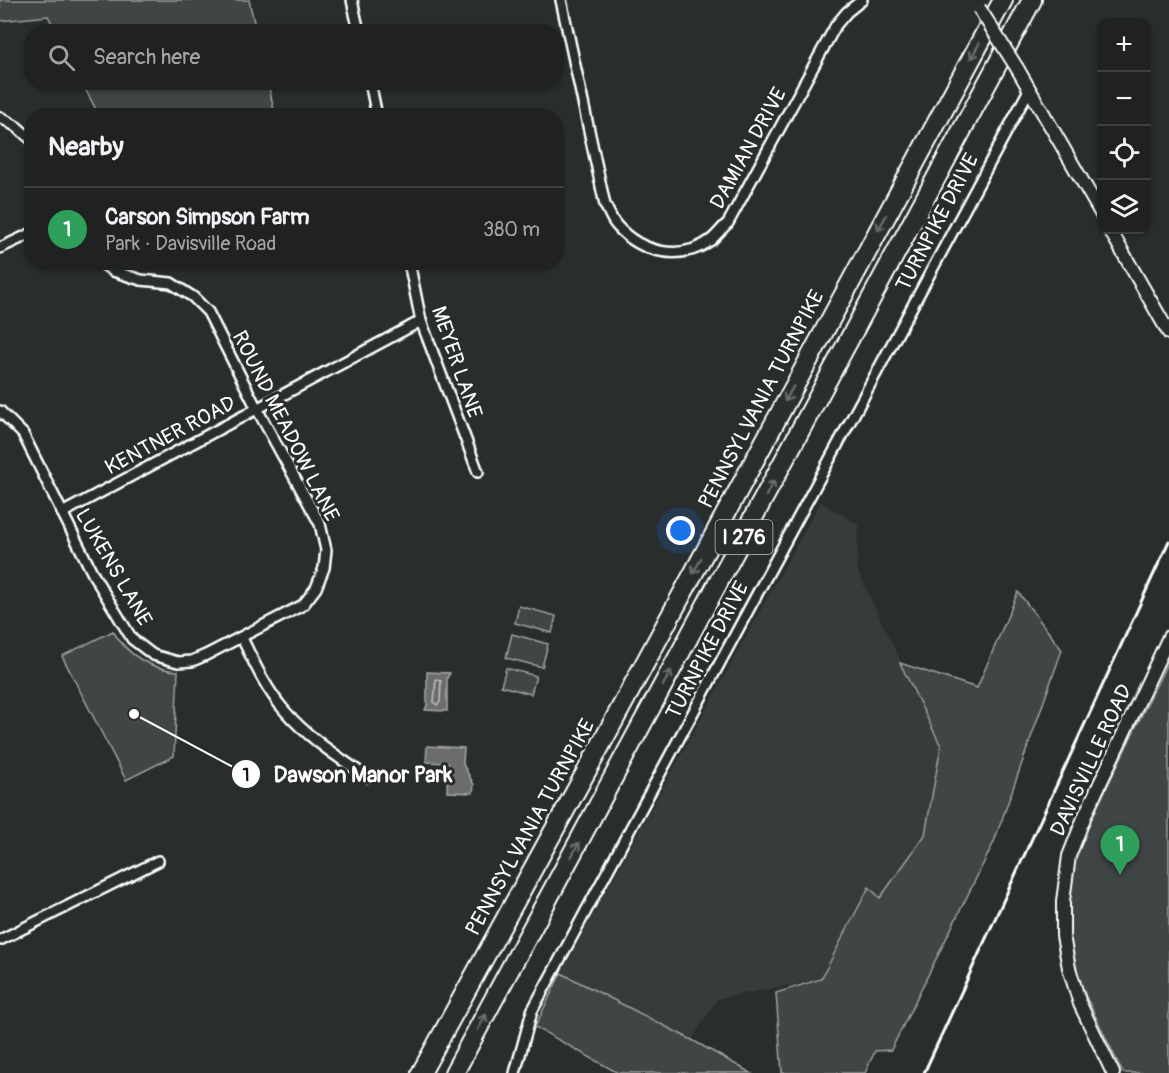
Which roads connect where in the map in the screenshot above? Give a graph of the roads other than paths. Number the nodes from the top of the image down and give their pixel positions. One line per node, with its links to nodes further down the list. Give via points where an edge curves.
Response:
1 (352, 0): 7 (street)
2 (561, 0): 3 (street, DAMIAN DRIVE, via 605,205 615,225 633,240 651,250 672,254 696,248 728,223 836,25)
3 (862, 0)
4 (1003, 0): 30 (highway, PENNSYLVANIA TURNPIKE / I 276, one-way to 30)
5 (1032, 0): 31 (highway, I 276, one-way to 5)
6 (977, 4): 9 (street, bridge)
7 (357, 24)
8 (372, 90): 10 (street)
9 (1029, 90): 13 (street); 32 (street, TURNPIKE DRIVE, via 532,1011)
10 (375, 108)
11 (0, 117): 12 (street)
12 (24, 133)
13 (1097, 208)
14 (1112, 234): 20 (street)
15 (24, 237): 16 (street)
16 (0, 248)
17 (112, 270): 21 (street, ROUND MEADOW LANE, via 141,280 171,283 193,297 208,312)
18 (411, 270): 19 (street, MEYER LANE)
19 (421, 321): 21 (street, KENTNER ROAD); 23 (street, MEYER LANE)
20 (1169, 333)
21 (257, 409): 24 (street, KENTNER ROAD); 26 (street, ROUND MEADOW LANE, via 320,524 326,550 316,588 303,605)
22 (0, 411): 24 (street, LUKENS LANE, via 23,434)
23 (478, 472)
24 (62, 513): 26 (street, LUKENS LANE, via 132,639 153,655 178,662 192,661)
25 (1169, 637): 33 (street, DAVISVILLE ROAD, via 1086,813 1069,856 1063,901 1063,936 1069,968 1080,1004)
26 (242, 638): 27 (street, via 283,709 303,730)
27 (367, 777)
28 (158, 861): 29 (street)
29 (0, 940)
30 (421, 1073)
31 (454, 1073)
32 (515, 1073)
33 (1113, 1073)

